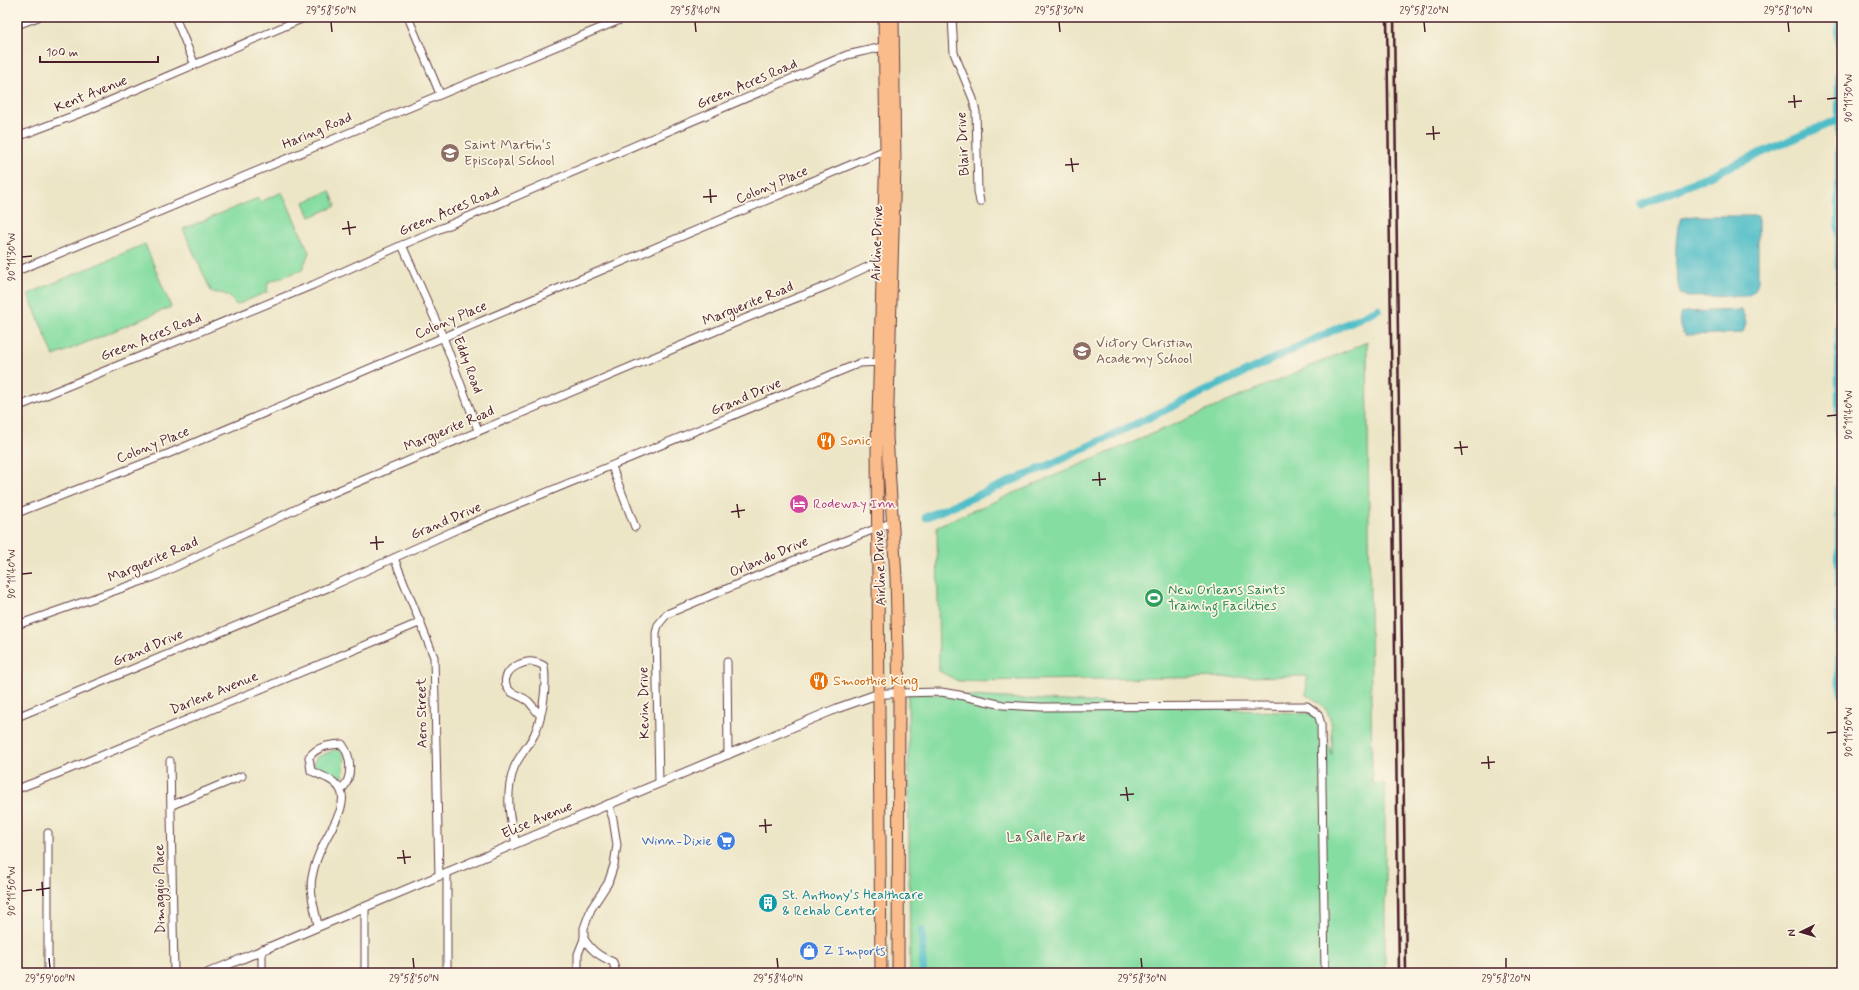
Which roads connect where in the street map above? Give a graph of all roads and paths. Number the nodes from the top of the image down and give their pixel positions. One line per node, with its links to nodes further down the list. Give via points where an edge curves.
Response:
1 (38, 17): 9 (street)
2 (175, 17): 11 (street)
3 (306, 17): 11 (street, Kent Avenue)
4 (408, 17): 12 (street)
5 (627, 17): 12 (street, Haring Road)
6 (884, 17): 10 (highway, Airline Drive)
7 (893, 17): 10 (highway, Airline Drive)
8 (952, 17): 15 (street, Blair Drive, via 954,53 976,112)
9 (17, 26)
10 (889, 45): 14 (highway, Airline Drive); 16 (street, Green Acres Road, via 846,55)
11 (195, 64): 13 (street, Kent Avenue, via 86,111)
12 (440, 94): 18 (street, Haring Road)
13 (17, 137)
14 (890, 150): 17 (highway, Airline Drive); 19 (street, Colony Place)
15 (980, 202)
16 (402, 245): 19 (street, Eddy Road); 21 (street, Green Acres Road, via 313,285)
17 (888, 258): 20 (highway, Airline Drive); 22 (street, Marguerite Road, via 829,285)
18 (17, 271)
19 (443, 337): 22 (street, Eddy Road); 24 (street, Colony Place, via 170,452)
20 (885, 362): 23 (street, Grand Drive, via 860,363); 25 (highway, Airline Drive); 26 (highway, Airline Drive, via 877,448)
21 (17, 407)
22 (478, 430): 31 (street, Marguerite Road, via 311,502 154,577)
23 (612, 467): 27 (street); 28 (street, Grand Drive, via 460,528)
24 (17, 513)
25 (893, 522): 26 (street, Orlando Drive); 33 (highway, Airline Drive)
26 (877, 526): 30 (street, Orlando Drive, via 667,614); 34 (highway, Airline Drive)
27 (635, 527)
28 (394, 558): 29 (street, Aero Street); 36 (street, Grand Drive)
29 (421, 622): 41 (street, Darlene Avenue); 47 (street, Aero Street, via 434,657)
30 (660, 622): 40 (street, Kevin Drive, via 656,633)
31 (17, 625)
32 (727, 662): 37 (street)
33 (899, 693): 34 (street, Elise Avenue); 50 (highway, Airline Drive); 64 (street, via 947,693 1003,706 1307,706 1318,714 1321,724)
34 (878, 694): 37 (street, Elise Avenue, via 838,708); 49 (highway, Airline Drive)
35 (540, 716): 35 (street, via 527,700 510,691 506,684 505,677 509,670 528,661 544,666 546,681); 46 (street, via 535,734 515,767 509,791 508,809)
36 (17, 717)
37 (728, 755): 40 (street, Elise Avenue)
38 (170, 761): 44 (street, Dimaggio Place)
39 (242, 776): 44 (street)
40 (659, 783): 43 (street, Elise Avenue)
41 (17, 789)
42 (341, 790): 42 (street, via 347,785 350,766 347,751 342,744 315,750 309,757 311,771 335,782); 51 (street, via 341,810 323,844 312,879)
43 (608, 804): 46 (street, Elise Avenue); 52 (street, via 617,845 614,865 608,883 591,910 584,928)
44 (172, 805): 55 (street, Dimaggio Place)
45 (48, 833): 54 (street)
46 (516, 844): 47 (street, Elise Avenue)
47 (443, 874): 48 (street, Elise Avenue); 59 (street, Aero Street)
48 (364, 907): 51 (street, Elise Avenue); 58 (street)
49 (881, 908): 50 (highway); 62 (highway, Airline Drive)
50 (898, 909): 63 (highway, Airline Drive)
51 (318, 926): 53 (street, Elise Avenue)
52 (584, 939): 60 (street, via 578,954); 61 (street, via 591,950 613,962 615,969)
53 (262, 949): 56 (street, Elise Avenue); 57 (street)
54 (48, 973)
55 (174, 973)
56 (208, 973)
57 (262, 973)
58 (365, 973)
59 (448, 973)
60 (578, 973)
61 (612, 973)
62 (881, 973)
63 (898, 973)
64 (1325, 973)

